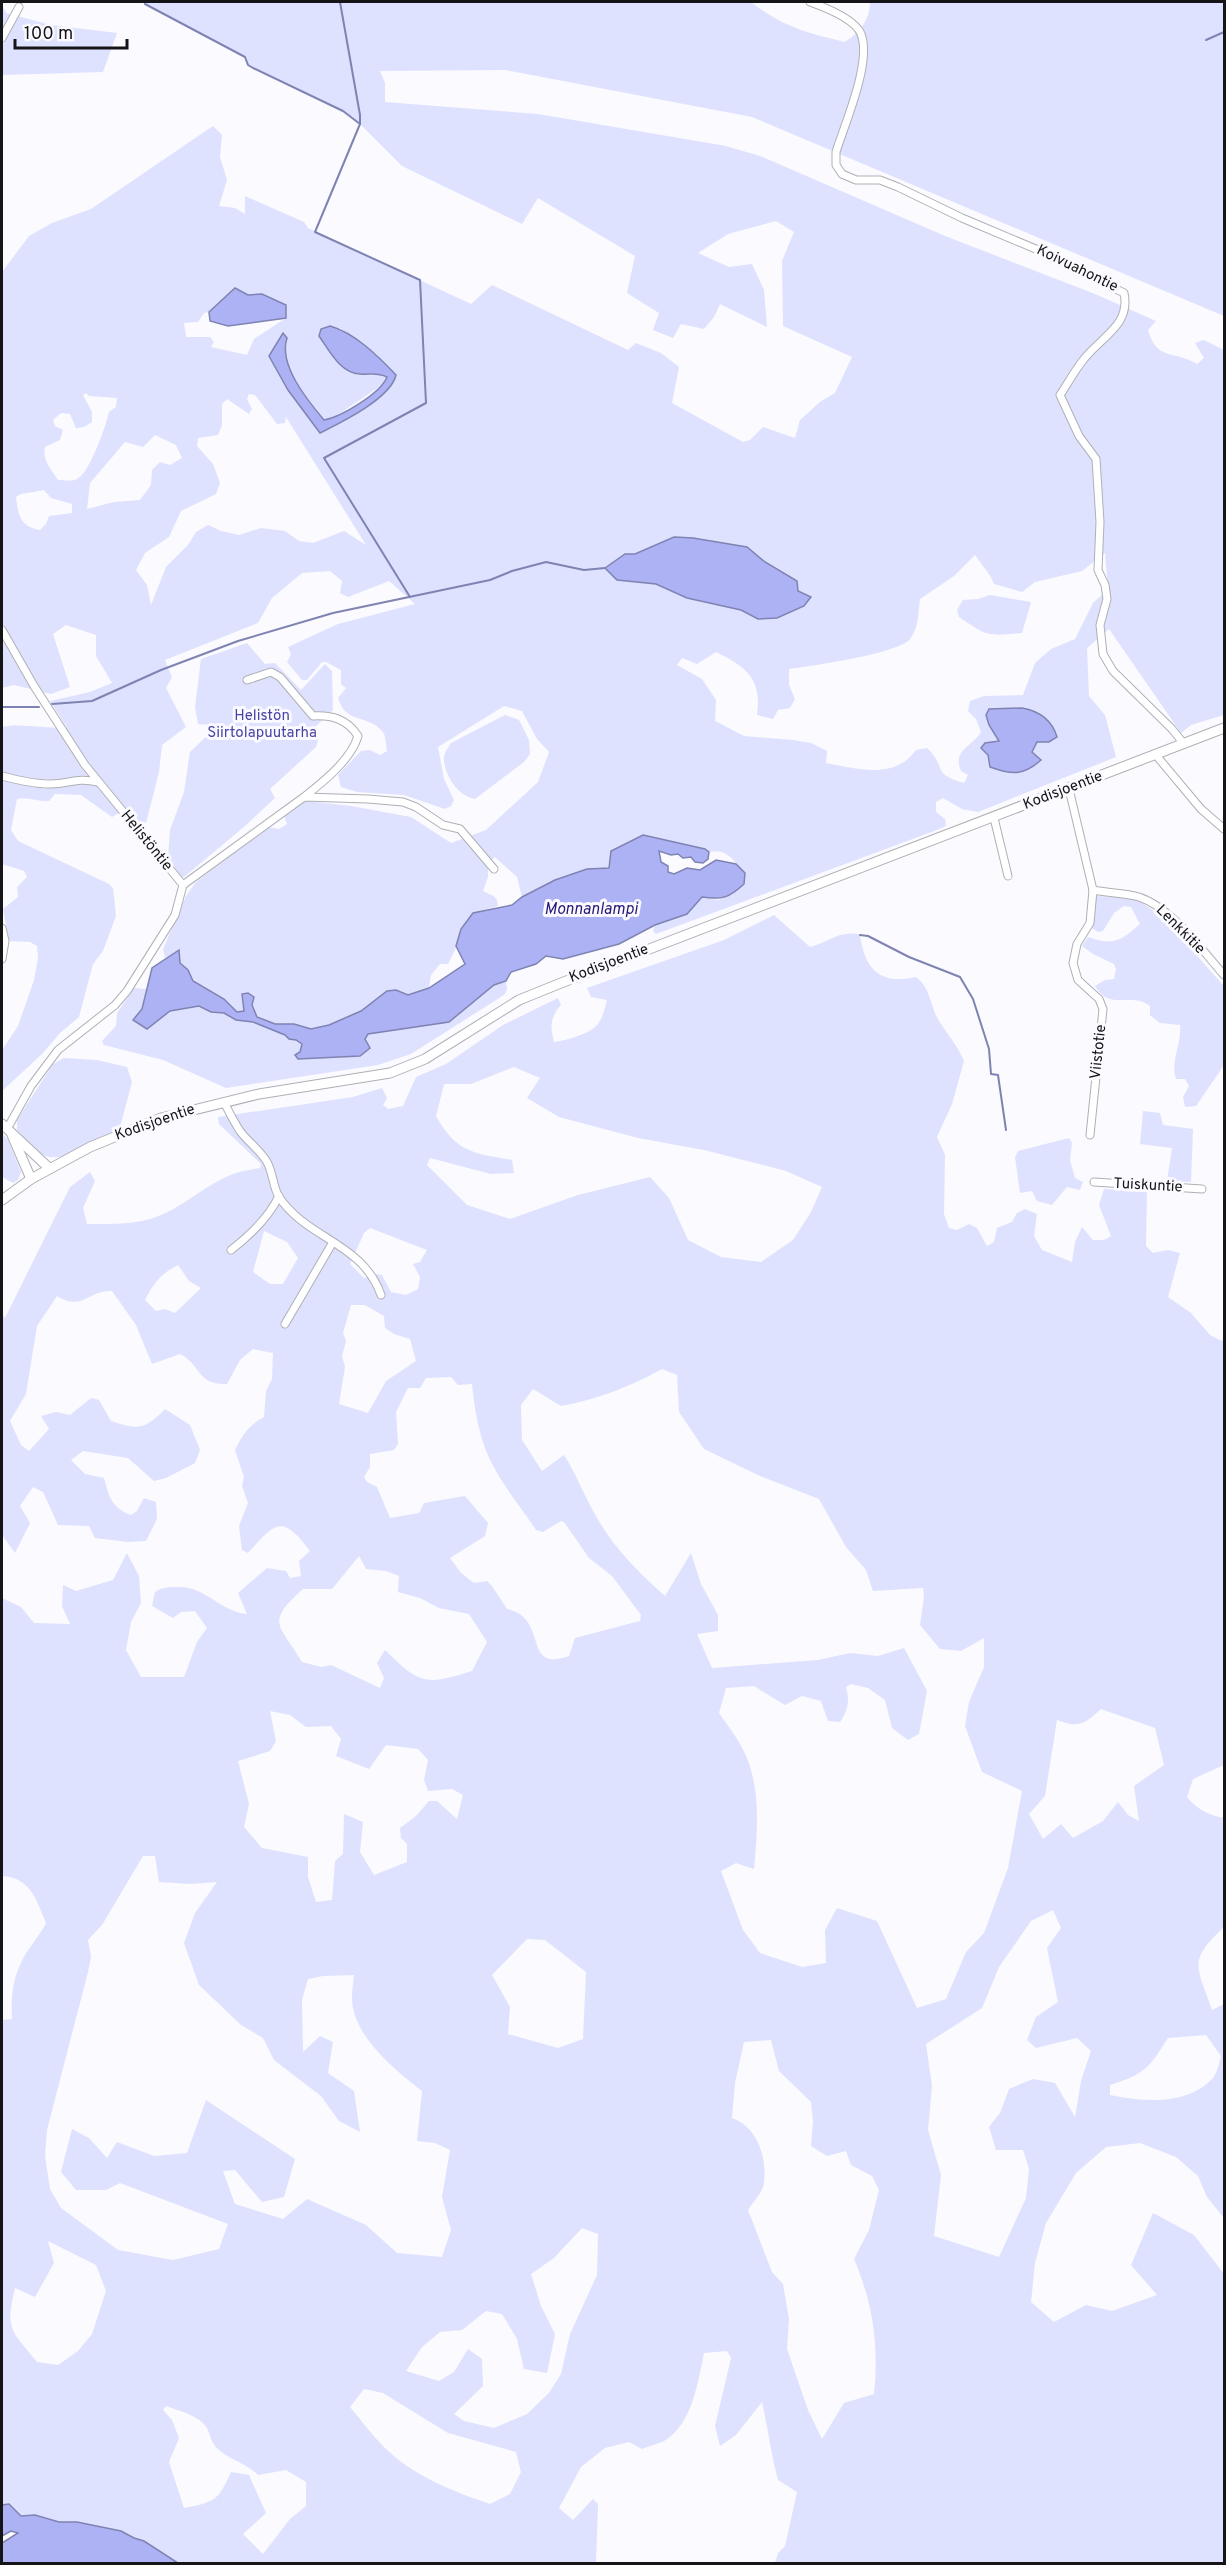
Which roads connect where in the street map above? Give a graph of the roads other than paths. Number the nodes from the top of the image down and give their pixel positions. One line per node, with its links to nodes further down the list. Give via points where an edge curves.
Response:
1 (810, 2): 7 (street, Koivuahontie, via 842,16 860,32 862,40 863,72 836,152 836,165 842,174 898,187 1124,293 1127,306 1121,320 1085,358 1060,395 1079,436 1096,459 1098,570 1107,599 1100,625 1102,654 1113,671)
2 (19, 7): 3 (street)
3 (2, 38)
4 (2, 630): 10 (street, Helistöntie)
5 (247, 681): 12 (street, via 271,672 280,676 313,716 330,715 351,725 358,736 356,744 323,782)
6 (1224, 728): 7 (street, Kodisjoentie)
7 (1184, 744): 8 (street, Kodisjoentie)
8 (1155, 754): 11 (street, Kodisjoentie); 14 (street, via 1201,809)
9 (2, 776): 10 (street, via 50,784 81,778)
10 (98, 782): 17 (street, Helistöntie)
11 (1069, 789): 13 (street, Kodisjoentie); 18 (street, Viistotie)
12 (304, 797): 15 (street, via 403,802 443,825 460,830); 17 (street)
13 (994, 818): 16 (street); 22 (street, Kodisjoentie, via 540,992 493,1015 425,1059 390,1073)
14 (1224, 829)
15 (494, 869)
16 (1008, 876)
17 (183, 885): 23 (street, Helistöntie, via 175,915 127,991 58,1050 31,1086)
18 (1093, 890): 21 (street, Lenkkitie, via 1137,896 1154,903); 24 (street, Viistotie, via 1090,923 1076,946 1073,963 1078,980 1099,999 1103,1009)
19 (2, 928): 20 (street)
20 (2, 959)
21 (1224, 975)
22 (224, 1102): 25 (street, Kodisjoentie, via 161,1118); 29 (street, via 240,1131 264,1158)
23 (7, 1129): 25 (street); 26 (street)
24 (1090, 1135)
25 (49, 1168): 26 (street, Kodisjoentie)
26 (31, 1179): 30 (street, Kodisjoentie)
27 (1094, 1182): 28 (street, Tuiskuntie)
28 (1202, 1189)
29 (279, 1196): 31 (street, via 297,1217); 32 (street, via 274,1207)
30 (2, 1200)
31 (333, 1242): 33 (street, via 369,1270); 34 (street)
32 (231, 1250)
33 (381, 1295)
34 (285, 1324)

